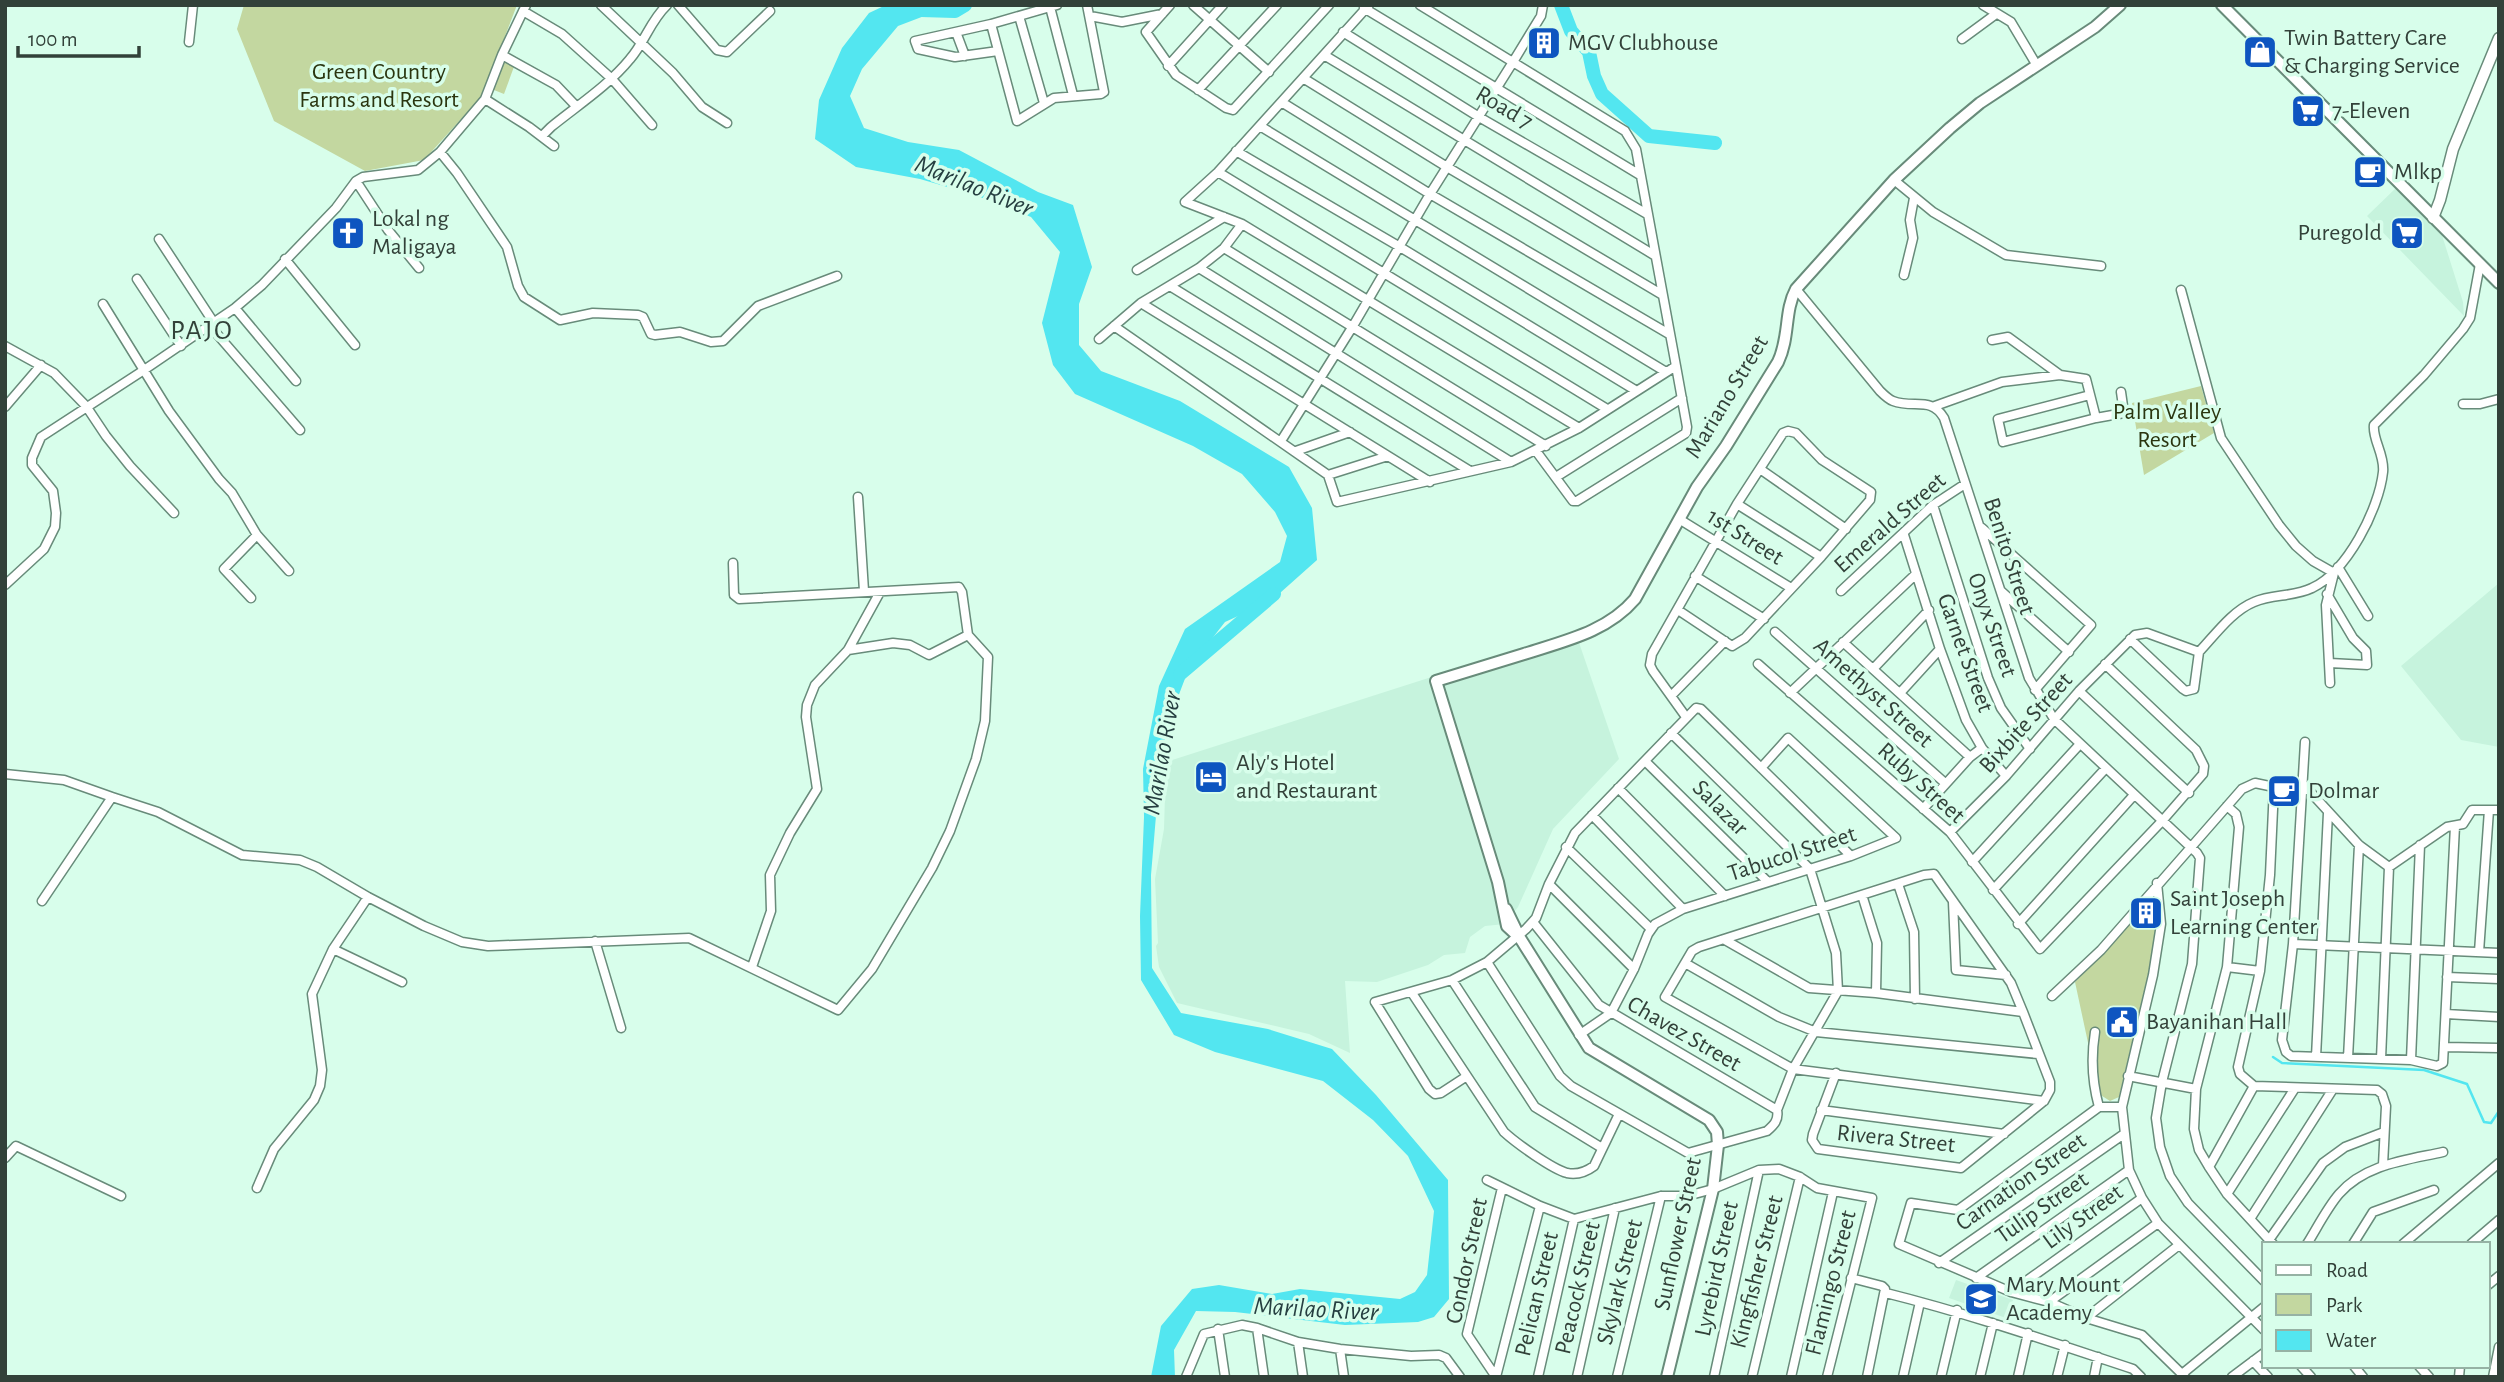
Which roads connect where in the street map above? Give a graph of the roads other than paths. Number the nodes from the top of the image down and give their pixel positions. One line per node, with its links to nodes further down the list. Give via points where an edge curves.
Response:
1 (193, 5): 30 (street)
2 (601, 5): 31 (street)
3 (667, 5): 31 (street)
4 (678, 5): 19 (street, via 722,53)
5 (1087, 5): 23 (street)
6 (1170, 5): 21 (street)
7 (1194, 5): 24 (street)
8 (1223, 5): 24 (street)
9 (1277, 5): 32 (street)
10 (1329, 5): 40 (street)
11 (1420, 5): 37 (street)
12 (1544, 5): 37 (street)
13 (1983, 5): 20 (street)
14 (2120, 5): 38 (main road, Mariano Street, via 2095,27)
15 (2222, 5): 68 (main road)
16 (1054, 6): 22 (street); 45 (street)
17 (1367, 7): 27 (street); 43 (street)
18 (524, 8): 34 (street); 42 (street, via 562,33)
19 (770, 11)
20 (1996, 13): 29 (street); 38 (street, via 2011,22)
21 (1162, 14): 23 (street, via 1122,22); 39 (street, via 1146,32)
22 (1018, 16): 25 (street); 47 (street)
23 (1090, 16): 45 (street, via 1105,89 1101,94)
24 (1210, 20): 32 (street); 39 (street)
25 (990, 24): 26 (street); 33 (street)
26 (956, 32): 36 (street); 36 (street, via 915,41 918,49)
27 (1343, 32): 35 (street); 50 (street, Road 7)
28 (2499, 38): 68 (street, via 2453,149)
29 (1962, 40)
30 (188, 42)
31 (640, 42): 42 (street); 51 (street, via 702,107)
32 (1239, 45): 40 (street); 44 (street)
33 (999, 51): 36 (street); 47 (street, via 1017,121)
34 (502, 55): 46 (street); 49 (street, via 556,85)
35 (1324, 55): 41 (street); 55 (street)
36 (965, 56)
37 (1513, 62): 43 (street); 61 (street, via 1625,131 1636,149)
38 (2036, 64): 62 (main road, Mariano Street, via 1980,103)
39 (1168, 66): 44 (street)
40 (1269, 72): 44 (street, via 1233,110)
41 (1304, 78): 48 (street); 59 (street)
42 (612, 79): 49 (street); 52 (street)
43 (1495, 88): 50 (street); 61 (street)
44 (1198, 90)
45 (1073, 95): 47 (street)
46 (485, 99): 54 (street); 58 (street)
47 (1044, 103)
48 (1283, 103): 53 (street); 64 (street)
49 (576, 106): 54 (street)
50 (1479, 117): 55 (street); 66 (street, Road 7)
51 (727, 123)
52 (652, 125)
53 (1260, 126): 57 (street); 69 (street)
54 (542, 136): 56 (street)
55 (1463, 140): 59 (street); 74 (street)
56 (554, 146)
57 (1236, 151): 60 (street); 72 (street)
58 (440, 152): 63 (street, via 418,170); 83 (street, via 507,247 524,297 555,318 593,313 638,315 651,334 680,332 718,342 728,339 758,306)
59 (1447, 167): 64 (street); 89 (street)
60 (1218, 172): 67 (street, via 1185,202); 81 (street)
61 (1640, 175): 66 (street)
62 (1894, 180): 65 (street); 87 (main road, Mariano Street)
63 (356, 181): 75 (street); 78 (street)
64 (1430, 194): 69 (street); 97 (street)
65 (1914, 198): 77 (street, via 2006,255); 82 (street, via 1913,238)
66 (1647, 214): 74 (street)
67 (1224, 217): 70 (street); 80 (street)
68 (2433, 218): 76 (main road)
69 (1416, 220): 72 (street); 107 (street)
70 (1242, 224): 73 (street); 90 (street)
71 (159, 239): 94 (street)
72 (1399, 247): 81 (street); 111 (street)
73 (1224, 248): 79 (street); 96 (street)
74 (1654, 255): 89 (street)
75 (285, 259): 93 (street); 100 (street)
76 (2480, 264): 85 (main road); 151 (street, via 2470,318 2463,329 2374,425 2383,470 2378,495 2361,534)
77 (2101, 266)
78 (419, 268)
79 (1199, 268): 86 (street); 103 (street)
80 (1137, 270)
81 (1384, 272): 90 (street); 121 (street)
82 (1904, 275)
83 (837, 276)
84 (137, 279): 102 (street)
85 (2499, 283)
86 (1170, 286): 91 (street); 109 (street)
87 (1796, 289): 119 (street, via 1891,401); 142 (main road, Mariano Street, via 1779,362)
88 (2181, 290): 151 (street, via 2221,438 2278,526 2313,561)
89 (1661, 294): 97 (street)
90 (1368, 299): 96 (street); 123 (street)
91 (1141, 303): 95 (street); 117 (street)
92 (103, 304): 106 (street)
93 (235, 308): 94 (street); 110 (street)
94 (212, 325): 102 (street); 124 (street)
95 (1114, 326): 98 (street); 126 (street)
96 (1353, 326): 103 (street); 127 (street)
97 (1668, 334): 105 (street)
98 (1098, 339)
99 (1992, 341): 108 (street, via 2008,337)
100 (355, 345)
101 (5, 346): 104 (street)
102 (181, 346): 106 (street)
103 (1335, 353): 109 (street); 131 (street)
104 (41, 365): 118 (street); 120 (street)
105 (1676, 366): 107 (street); 114 (street)
106 (144, 370): 118 (street); 145 (street, via 195,447 232,492)
107 (1666, 372): 111 (street)
108 (2060, 375): 113 (street, via 2086,379); 119 (street, via 2002,382)
109 (1319, 379): 117 (street); 133 (street)
110 (296, 381)
111 (1635, 390): 121 (street)
112 (2121, 392): 122 (street, via 2123,412)
113 (2090, 395): 122 (street); 122 (street, via 1998,419 2003,442)
114 (1682, 398): 135 (street); 135 (street, via 1686,433 1577,501)
115 (2499, 399): 116 (street)
116 (2463, 404)
117 (1303, 405): 125 (street); 126 (street)
118 (86, 406): 141 (street, via 122,456); 154 (street, via 37,442 32,466 52,491 55,527 44,549)
119 (1935, 406): 137 (street, Benito Street, via 1944,418)
120 (5, 407)
121 (1607, 409): 123 (street)
122 (2096, 418)
123 (1579, 428): 127 (street)
124 (300, 430)
125 (1350, 432): 128 (street); 130 (street)
126 (1281, 441): 128 (street)
127 (1546, 446): 129 (street)
128 (1296, 451): 134 (street)
129 (1536, 451): 131 (street); 135 (street)
130 (1388, 456): 134 (street); 136 (street)
131 (1511, 462): 133 (street)
132 (1760, 469): 139 (street); 144 (street); 144 (street, via 1783,433 1796,433 1822,460 1871,492 1870,500)
133 (1470, 471): 136 (street)
134 (1328, 475): 136 (street, via 1337,502)
135 (1556, 477)
136 (1430, 482)
137 (1965, 484): 140 (street, Emerald Street); 143 (street, Benito Street)
138 (858, 497): 156 (street)
139 (1737, 504): 147 (street); 148 (street)
140 (1933, 505): 146 (street, Emerald Street); 193 (street, Onyx Street, via 1988,678 2001,708)
141 (174, 513)
142 (1679, 519): 147 (street, 1st Street); 180 (main road, Mariano Street, via 1635,599 1613,620 1573,639)
143 (1980, 527): 158 (street, Benito Street); 173 (street, via 2091,625)
144 (1846, 528): 148 (street)
145 (257, 535): 150 (street); 161 (street, via 224,569)
146 (1904, 535): 152 (street, Garnet Street); 157 (street, Emerald Street)
147 (1715, 541): 153 (street); 155 (street, 1st Street)
148 (1821, 557): 155 (street)
149 (733, 563): 156 (street, via 734,596 739,599)
150 (289, 570)
151 (2336, 570): 160 (street); 164 (street); 174 (street, via 2313,588 2256,601 2226,623)
152 (1916, 574): 163 (street, Garnet Street); 170 (street)
153 (1695, 576): 162 (street); 165 (street)
154 (5, 584)
155 (1791, 588): 165 (street)
156 (864, 591): 159 (street)
157 (1841, 591)
158 (2000, 591): 173 (street); 182 (street, Benito Street)
159 (880, 592): 167 (street, via 958,587); 172 (street)
160 (2327, 594): 175 (street); 175 (street, via 2366,651 2367,665)
161 (251, 598)
162 (1678, 610): 169 (street); 186 (street, via 1651,654 1650,665)
163 (1928, 610): 171 (street, Garnet Street); 179 (street)
164 (2368, 616)
165 (1764, 619): 169 (street, via 1732,646)
166 (1775, 632): 178 (street, Amethyst Street)
167 (968, 635): 172 (street, via 929,655 893,643); 252 (street, via 986,653 989,663 985,721 976,760 932,868 872,969 838,1010)
168 (2130, 639): 174 (street, via 2147,633); 174 (street, via 2186,691 2195,685); 177 (street, Bixbite Street)
169 (1725, 641): 186 (street)
170 (1843, 642): 178 (street); 179 (street)
171 (1940, 649): 185 (street); 192 (street, Garnet Street, via 1966,720)
172 (848, 650): 252 (street, via 815,685 807,705 817,789 771,875 771,911)
173 (2069, 652): 182 (street)
174 (2199, 652)
175 (2330, 663): 181 (street)
176 (1758, 664): 184 (street, Ruby Street)
177 (2105, 664): 183 (street, Bixbite Street); 203 (street, via 2196,750 2203,774)
178 (1816, 668): 184 (street); 200 (street, Amethyst Street)
179 (1873, 669): 185 (street)
180 (1436, 681): 238 (main road, Sunflower Street, via 1503,905)
181 (2330, 683)
182 (2035, 691): 188 (street, Benito Street)
183 (2079, 691): 188 (street, Bixbite Street); 203 (street)
184 (1790, 693): 207 (street, Ruby Street)
185 (1900, 693): 194 (street)
186 (1671, 696): 187 (street)
187 (1686, 717): 189 (street); 196 (street, via 1699,707)
188 (2054, 719): 191 (street, Benito Street); 193 (street, Bixbite Street)
189 (1671, 733): 195 (street); 222 (street)
190 (2305, 742): 201 (street)
191 (2080, 744): 197 (street, Benito Street); 220 (street)
192 (1982, 748): 194 (street); 199 (street, Garnet Street)
193 (2030, 749): 199 (street, Bixbite Street)
194 (1969, 757): 200 (street)
195 (1645, 761): 202 (street); 223 (street, Salazar)
196 (1761, 768): 219 (street); 219 (street, Tabucol Street, via 1788,738 1896,838)
197 (2106, 768): 204 (street, Benito Street); 227 (street)
198 (5, 774): 205 (street, via 64,780)
199 (2006, 776): 214 (street, Bixbite Street)
200 (1945, 783): 207 (street)
201 (2303, 784): 210 (street); 241 (street)
202 (1618, 788): 211 (street); 229 (street)
203 (2189, 793): 212 (street)
204 (2134, 795): 212 (street, Benito Street); 236 (street)
205 (112, 797): 230 (street, via 158,812 238,854 300,860); 231 (street)
206 (2227, 806): 217 (street); 253 (street, via 2236,814 2239,827); 255 (street, via 2249,785 2274,787)
207 (1923, 809): 214 (street, Ruby Street)
208 (2489, 810): 209 (street); 213 (street, via 2472,810 2468,819); 248 (street)
209 (2499, 810)
210 (2328, 813): 215 (street); 242 (street)
211 (1592, 816): 218 (street); 234 (street)
212 (2163, 820): 217 (street, Benito Street); 236 (street, Ruby Street, via 2040,949)
213 (2455, 826): 216 (street); 247 (street)
214 (1950, 832): 220 (street, Ruby Street)
215 (2359, 845): 221 (street); 243 (street)
216 (2420, 845): 221 (street); 246 (street)
217 (2192, 847): 224 (street); 285 (street, via 2200,858 2192,964)
218 (1566, 848): 225 (street); 237 (street)
219 (1851, 856): 222 (street, Tabucol Street)
220 (1972, 862): 227 (street, Ruby Street)
221 (2389, 867): 244 (street)
222 (1810, 869): 223 (street, Tabucol Street); 233 (street)
223 (1768, 882): 229 (street, Tabucol Street)
224 (2157, 883): 264 (street, via 2101,950); 284 (street, via 2161,924)
225 (1549, 884): 235 (street); 254 (street)
226 (1898, 884): 228 (street); 232 (street, via 1934,874); 265 (street, via 1914,932)
227 (1993, 890): 236 (street, Ruby Street)
228 (1862, 895): 233 (street); 263 (street, via 1877,943)
229 (1725, 896): 234 (street, Tabucol Street)
230 (368, 897): 240 (street, via 463,942 488,946); 245 (street)
231 (42, 901)
232 (1953, 902): 256 (street); 256 (street, via 1956,970)
233 (1823, 907): 239 (street); 261 (street, via 1836,953)
234 (1683, 909): 237 (street, Tabucol Street)
235 (1533, 922): 238 (street); 267 (street, Chavez Street, via 1599,1005)
236 (2018, 924)
237 (1651, 929): 254 (street)
238 (1518, 936): 250 (street); 273 (main road, Sunflower Street)
239 (1725, 940): 251 (street, via 1692,951); 261 (street, via 1809,988)
240 (595, 941): 252 (street, via 689,939); 270 (street)
241 (2293, 944): 242 (street); 277 (street, via 2283,1046 2291,1056)
242 (2321, 945): 243 (street); 277 (street)
243 (2353, 947): 244 (street); 278 (street)
244 (2384, 948): 246 (street); 279 (street)
245 (332, 949): 260 (street); 310 (street, via 312,998 320,1086 274,1149)
246 (2415, 949): 247 (street); 280 (street)
247 (2449, 951): 248 (street); 257 (street)
248 (2479, 952): 249 (street)
249 (2499, 953)
250 (1487, 962): 259 (street); 295 (street, via 1560,1076)
251 (1685, 963): 271 (street, via 1779,1017); 281 (street, via 1665,997)
252 (752, 967)
253 (2227, 967): 255 (street); 289 (street)
254 (1634, 969): 267 (street)
255 (2260, 971): 286 (street, via 2238,1067 2239,1074)
256 (2006, 975): 266 (street)
257 (2447, 977): 258 (street); 268 (street)
258 (2499, 979)
259 (1452, 980): 262 (street); 300 (street, via 1535,1107)
260 (402, 982)
261 (1838, 991): 263 (street); 271 (street)
262 (1412, 993): 283 (street); 283 (street, via 1375,1002 1429,1089 1441,1093)
263 (1876, 993): 265 (street)
264 (2052, 996)
265 (1915, 999): 266 (street)
266 (2023, 1012): 276 (street)
267 (1611, 1013): 273 (street); 293 (street, Chavez Street)
268 (2445, 1014): 269 (street); 274 (street)
269 (2499, 1017)
270 (621, 1028)
271 (1816, 1032): 276 (street); 281 (street)
272 (2095, 1032): 291 (street, via 2092,1051)
273 (1579, 1035): 299 (main road, Sunflower Street, via 1598,1055 1709,1120)
274 (2445, 1047): 275 (street); 280 (street, via 2441,1065)
275 (2499, 1048)
276 (2038, 1054): 290 (street, via 2050,1083)
277 (2316, 1057): 278 (street)
278 (2348, 1058): 279 (street)
279 (2381, 1059): 280 (street)
280 (2411, 1060)
281 (1793, 1069): 282 (street); 293 (street)
282 (1836, 1073): 290 (street); 294 (street)
283 (1466, 1076): 300 (street, via 1504,1132 1564,1172 1586,1172)
284 (2128, 1076): 285 (street); 292 (street)
285 (2162, 1082): 289 (street); 333 (street, via 2156,1118 2170,1176 2188,1203)
286 (2254, 1086): 287 (street); 305 (street)
287 (2295, 1088): 288 (street); 315 (street)
288 (2333, 1088): 296 (street, via 2370,1089 2382,1094); 322 (street)
289 (2196, 1089): 305 (street, via 2194,1129)
290 (2044, 1101): 298 (street)
291 (2099, 1107): 292 (street); 331 (street, via 1958,1210 1912,1203 1899,1244)
292 (2122, 1107): 297 (street)
293 (1777, 1110): 299 (street, via 1776,1121 1766,1131)
294 (1821, 1110): 298 (street); 298 (street, Rivera Street, via 1812,1140 1823,1151 1961,1168)
295 (1619, 1114): 299 (street, via 1688,1153); 300 (street)
296 (2384, 1132): 304 (street); 325 (street, via 2345,1147 2323,1163)
297 (2124, 1133): 307 (street); 331 (street, Carnation Street)
298 (2004, 1134)
299 (1718, 1145): 312 (main road, Sunflower Street)
300 (1602, 1148)
301 (2443, 1152): 304 (street)
302 (5, 1158): 316 (street, via 16,1146)
303 (2499, 1163): 328 (street)
304 (2383, 1165): 326 (street, via 2358,1177 2339,1194)
305 (2209, 1167): 315 (street)
306 (1759, 1170): 308 (street, via 1779,1169); 312 (street); 368 (street, Lyrebird Street)
307 (2130, 1170): 318 (street); 334 (street, Tulip Street)
308 (1800, 1177): 314 (street); 369 (street, Kingfisher Street)
309 (1486, 1180): 311 (street)
310 (257, 1188)
311 (1502, 1188): 319 (street); 363 (street, Condor Street, via 1468,1334)
312 (1713, 1189): 317 (street); 367 (main road, Sunflower Street)
313 (2434, 1190): 327 (street, via 2373,1212)
314 (1833, 1192): 332 (street, Flamingo Street, via 1872,1198); 370 (street)
315 (2227, 1194): 322 (street)
316 (121, 1196)
317 (1661, 1196): 320 (street); 366 (street, Skylark Street)
318 (2142, 1198): 324 (street); 335 (street, Lily Street)
319 (1540, 1206): 321 (street); 363 (street)
320 (1615, 1208): 321 (street); 365 (street, Peacock Street)
321 (1574, 1219): 364 (street, Pelican Street)
322 (2250, 1219): 325 (street)
323 (2499, 1220): 329 (street)
324 (2158, 1223): 330 (street); 338 (street)
325 (2271, 1242)
326 (2308, 1242)
327 (2354, 1242)
328 (2405, 1242)
329 (2473, 1242)
330 (2179, 1245): 341 (street); 342 (street)
331 (1939, 1263): 334 (street)
332 (1851, 1278): 336 (street, via 1882,1286); 371 (street, Flamingo Street)
333 (2262, 1278)
334 (1976, 1279): 335 (street)
335 (2011, 1292): 338 (street)
336 (1885, 1293): 337 (street); 372 (street)
337 (1920, 1302): 340 (street); 373 (street)
338 (2049, 1302): 342 (street)
339 (2262, 1309): 341 (street)
340 (1957, 1310): 343 (street); 374 (street)
341 (2251, 1317): 345 (street); 356 (street)
342 (2086, 1318): 356 (street, via 2142,1335)
343 (1993, 1323): 347 (street); 375 (street)
344 (1257, 1328): 346 (street); 348 (street); 359 (street)
345 (2262, 1328)
346 (1218, 1329): 357 (street, via 1201,1339); 358 (street)
347 (2028, 1333): 349 (street); 376 (street)
348 (1298, 1342): 351 (street); 360 (street)
349 (2065, 1345): 353 (street); 377 (street)
350 (2499, 1347): 382 (street)
351 (1340, 1349): 361 (street); 362 (street, via 1439,1355)
352 (2262, 1354): 354 (street)
353 (2098, 1357): 355 (street); 378 (street)
354 (2253, 1361): 380 (street); 381 (street)
355 (2133, 1373): 379 (street)
356 (2183, 1375)
357 (1186, 1377)
358 (1225, 1377)
359 (1264, 1377)
360 (1303, 1377)
361 (1344, 1377)
362 (1460, 1377)
363 (1496, 1377)
364 (1538, 1377)
365 (1577, 1377)
366 (1617, 1377)
367 (1667, 1377)
368 (1714, 1377)
369 (1752, 1377)
370 (1791, 1377)
371 (1828, 1377)
372 (1867, 1377)
373 (1903, 1377)
374 (1941, 1377)
375 (1980, 1377)
376 (2018, 1377)
377 (2057, 1377)
378 (2094, 1377)
379 (2141, 1377)
380 (2232, 1377)
381 (2268, 1377)
382 (2493, 1377)

